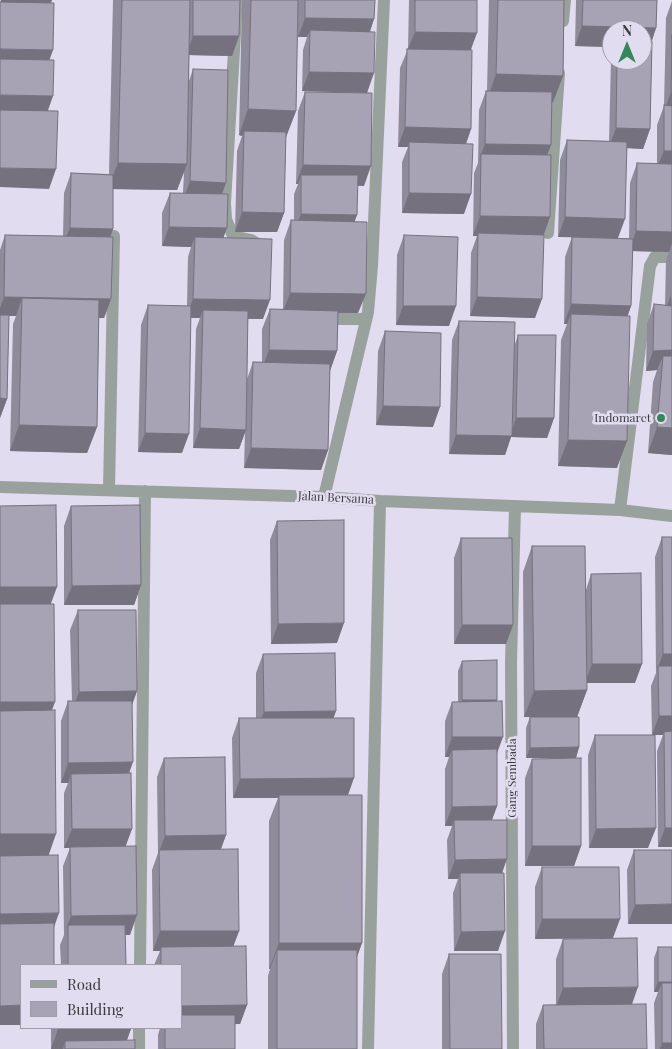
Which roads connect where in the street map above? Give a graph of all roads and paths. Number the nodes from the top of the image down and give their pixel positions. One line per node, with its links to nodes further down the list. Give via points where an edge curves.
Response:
1 (237, 0): 8 (street, via 226,219 233,236 260,245)
2 (384, 0): 11 (street, via 372,266)
3 (565, 0): 4 (street)
4 (562, 38)
5 (560, 57): 6 (street)
6 (548, 233)
7 (114, 236): 13 (street)
8 (266, 255)
9 (672, 256): 18 (street, via 655,257 650,266)
10 (307, 318): 11 (street)
11 (366, 319): 15 (street)
12 (0, 487): 13 (street, Jalan Bersama)
13 (109, 490): 14 (street, Jalan Bersama)
14 (145, 491): 15 (street, Jalan Bersama); 20 (street)
15 (324, 497): 16 (street, Jalan Bersama)
16 (380, 500): 17 (street, Jalan Bersama); 23 (street)
17 (515, 506): 18 (street, Jalan Bersama); 24 (street, Gang Sembada, via 511,663)
18 (620, 510): 19 (street, Jalan Bersama)
19 (672, 516)
20 (140, 964)
21 (139, 1029): 22 (street)
22 (139, 1049)
23 (368, 1049)
24 (514, 1049)

